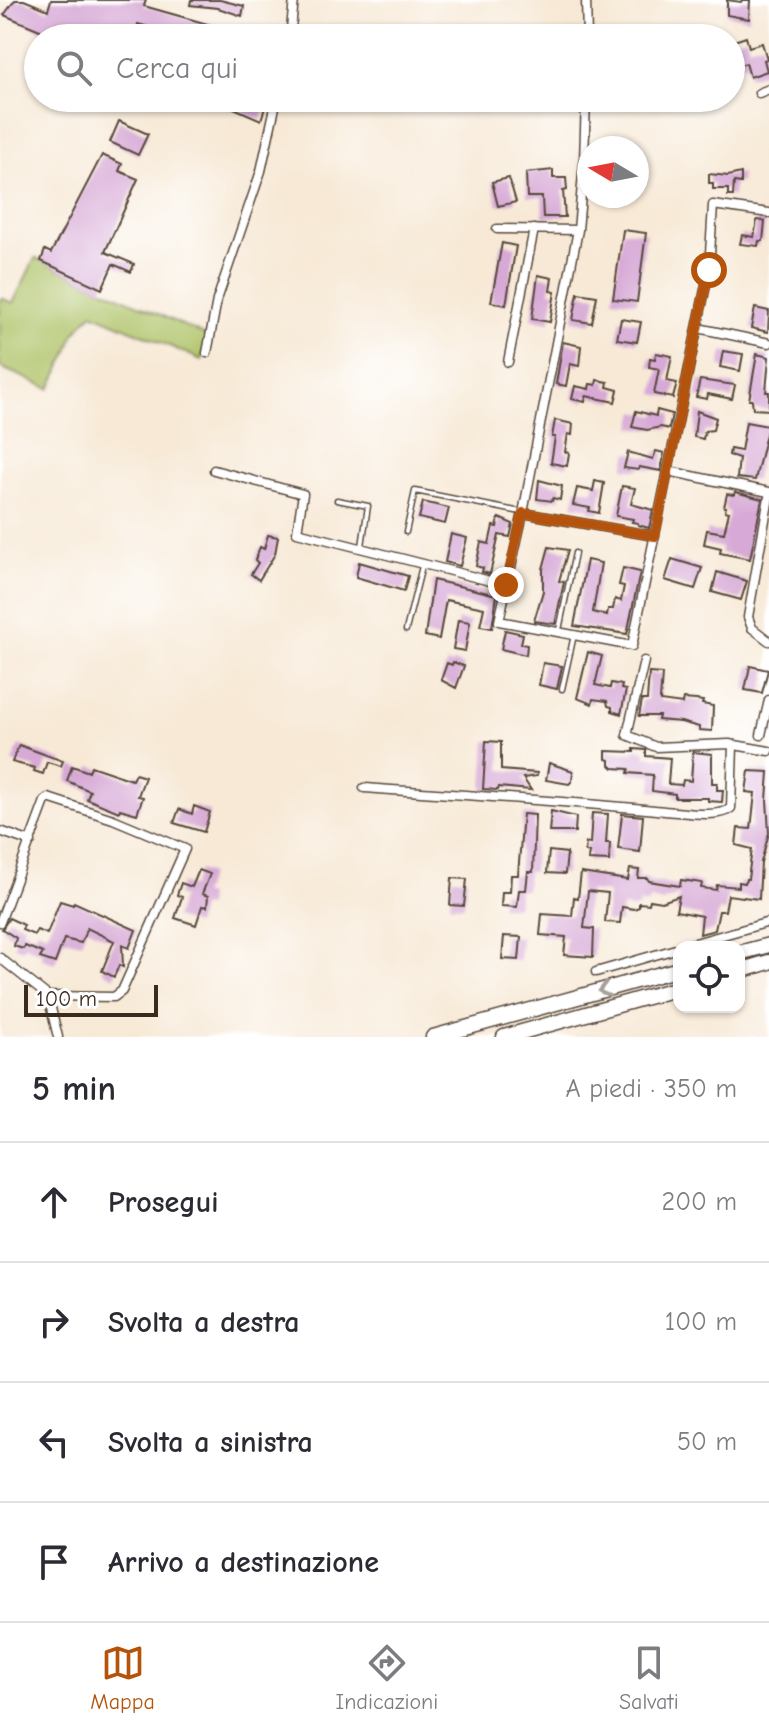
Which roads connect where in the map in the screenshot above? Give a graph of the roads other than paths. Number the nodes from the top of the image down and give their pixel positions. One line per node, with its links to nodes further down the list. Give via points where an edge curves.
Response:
1 (294, 0): 3 (street)
2 (586, 0): 4 (street)
3 (291, 24)
4 (587, 24)
5 (769, 89): 6 (street)
6 (759, 93)
7 (274, 112): 15 (street, via 261,171 217,300)
8 (586, 112): 12 (street)
9 (769, 213): 13 (street, via 713,205)
10 (497, 229): 11 (street)
11 (534, 229): 12 (street); 16 (street)
12 (578, 230): 21 (street)
13 (698, 328): 14 (street); 18 (street)
14 (769, 343)
15 (207, 353)
16 (508, 362)
17 (214, 470): 24 (street, via 303,494 297,532)
18 (668, 471): 19 (street); 23 (street)
19 (769, 494): 31 (street, via 748,617 752,628)
20 (337, 500): 24 (lane, via 368,506)
21 (523, 513): 22 (lane, via 415,491); 23 (street); 27 (street)
22 (406, 532)
23 (655, 536): 30 (street, via 632,646)
24 (362, 549): 26 (street)
25 (575, 553): 29 (lane)
26 (422, 564): 27 (street); 28 (lane)
27 (506, 585): 29 (street, via 499,621)
28 (406, 630)
29 (558, 633): 30 (street)
30 (574, 635): 33 (lane)
31 (769, 641)
32 (644, 661): 36 (street, via 627,735 656,747)
33 (562, 689)
34 (769, 700): 35 (street)
35 (761, 735)
36 (733, 745): 37 (street); 38 (street, via 731,808 720,813)
37 (769, 751)
38 (364, 788)
39 (0, 831): 40 (street)
40 (31, 842): 41 (street); 53 (street, via 45,801 53,798 185,849 122,991 114,997)
41 (0, 922)
42 (769, 922): 43 (street)
43 (701, 941)
44 (769, 945): 46 (highway)
45 (673, 949): 51 (street)
46 (745, 951)
47 (0, 958): 53 (street)
48 (769, 962): 49 (highway)
49 (745, 969)
50 (673, 971): 55 (highway, one-way to 55)
51 (596, 972)
52 (673, 990): 56 (highway)
53 (48, 996): 54 (street)
54 (58, 1037)
55 (433, 1037)
56 (504, 1037)

